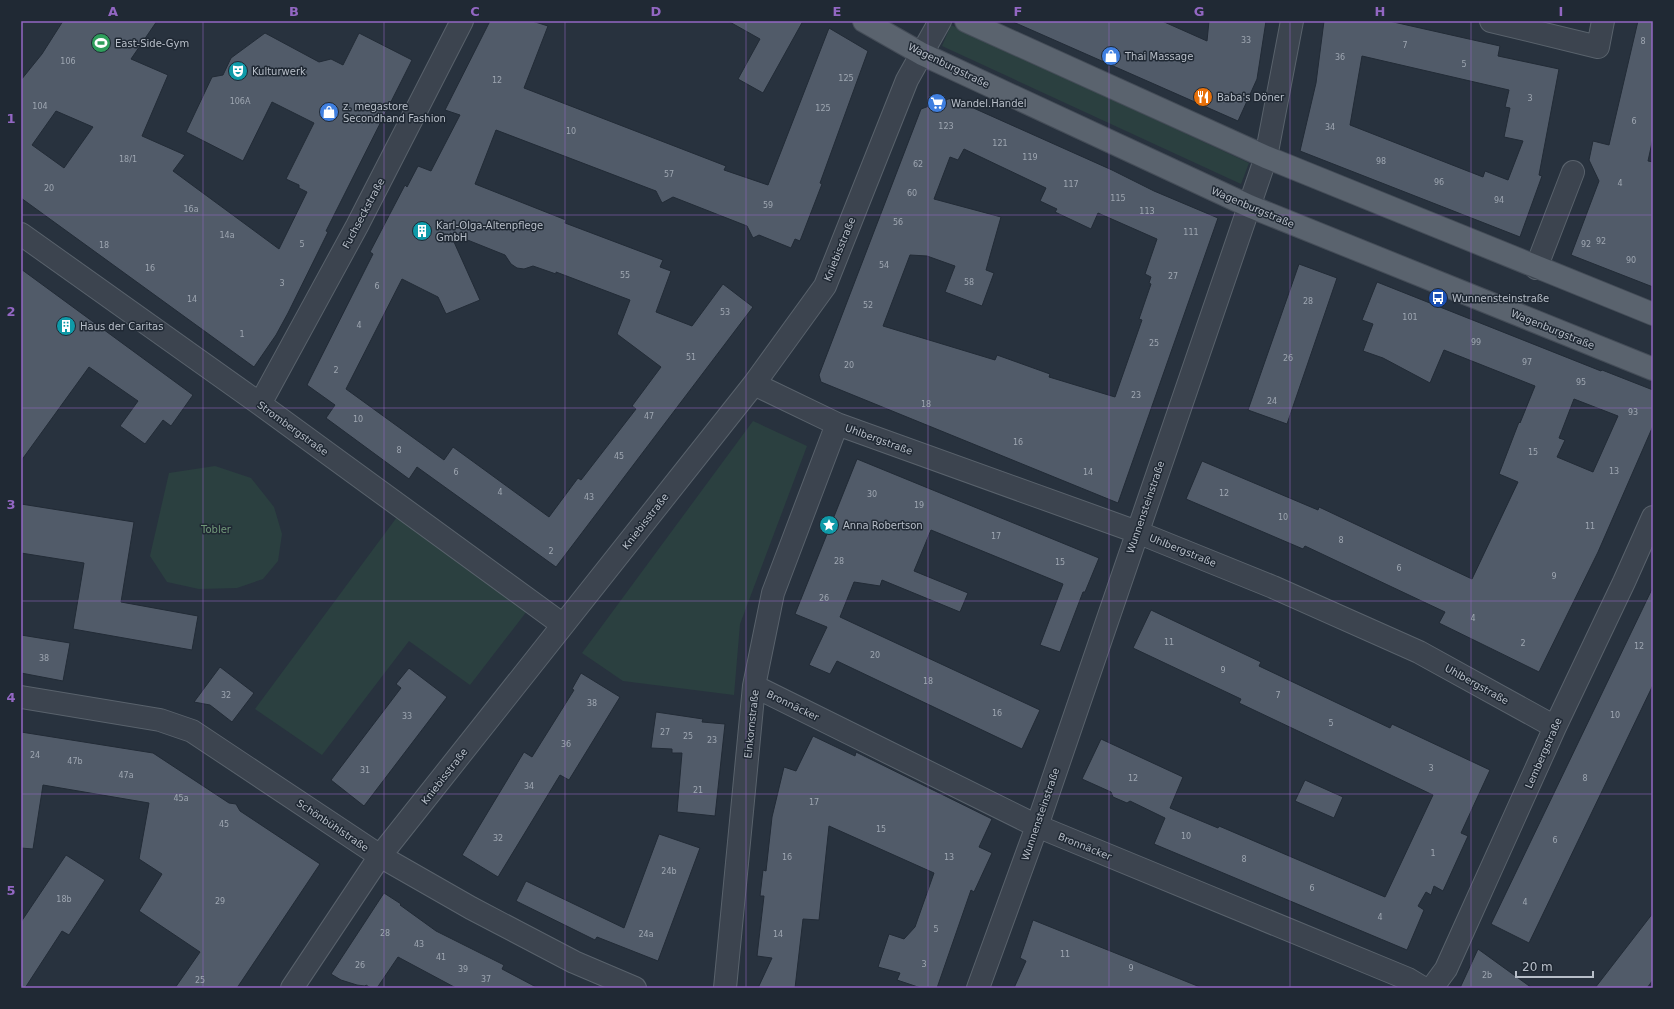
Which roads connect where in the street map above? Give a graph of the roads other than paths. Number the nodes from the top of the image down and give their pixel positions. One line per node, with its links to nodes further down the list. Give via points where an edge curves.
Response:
1 (462, 21): 18 (street, Fuchseckstraße, via 357,226)
2 (864, 21): 9 (main road, Wagenburgstraße)
3 (940, 21): 9 (street, Kniebisstraße)
4 (966, 21): 10 (main road)
5 (1292, 21): 10 (street, Wunnensteinstraße)
6 (1491, 21): 8 (street)
7 (1603, 21): 8 (street, via 1598,47)
8 (1535, 26)
9 (922, 54): 12 (main road, Wagenburgstraße); 17 (street, Kniebisstraße, via 907,80 825,286)
10 (1266, 157): 12 (street, Wunnensteinstraße); 14 (main road)
11 (1573, 172): 14 (street)
12 (1249, 206): 16 (main road, Wagenburgstraße); 21 (street, Wunnensteinstraße)
13 (21, 234): 18 (street, Strombergstraße)
14 (1536, 268): 15 (main road)
15 (1653, 314)
16 (1653, 369)
17 (754, 384): 19 (street, Uhlbergstraße); 22 (street, Kniebisstraße)
18 (260, 404): 22 (street, Strombergstraße)
19 (837, 424): 21 (street, Uhlbergstraße); 23 (street, Einkornstraße, via 773,593)
20 (1653, 517): 25 (street, Lembergstraße)
21 (1137, 532): 25 (street, Uhlbergstraße, via 1273,587 1419,652); 26 (street, Wunnensteinstraße)
22 (563, 625): 27 (street, Kniebisstraße)
23 (754, 686): 26 (street, Bronnäcker); 30 (street, Einkornstraße)
24 (21, 697): 27 (street, Schönbühlstraße, via 160,720 192,731)
25 (1554, 727): 33 (street, Lembergstraße, via 1446,970)
26 (1036, 826): 31 (street, Wunnensteinstraße); 32 (street, Bronnäcker, via 1408,979)
27 (380, 856): 28 (street, Kniebisstraße); 29 (street, Schönbühlstraße, via 560,955)
28 (292, 988)
29 (635, 988)
30 (725, 988)
31 (978, 988)
32 (1423, 988)
33 (1432, 988)

